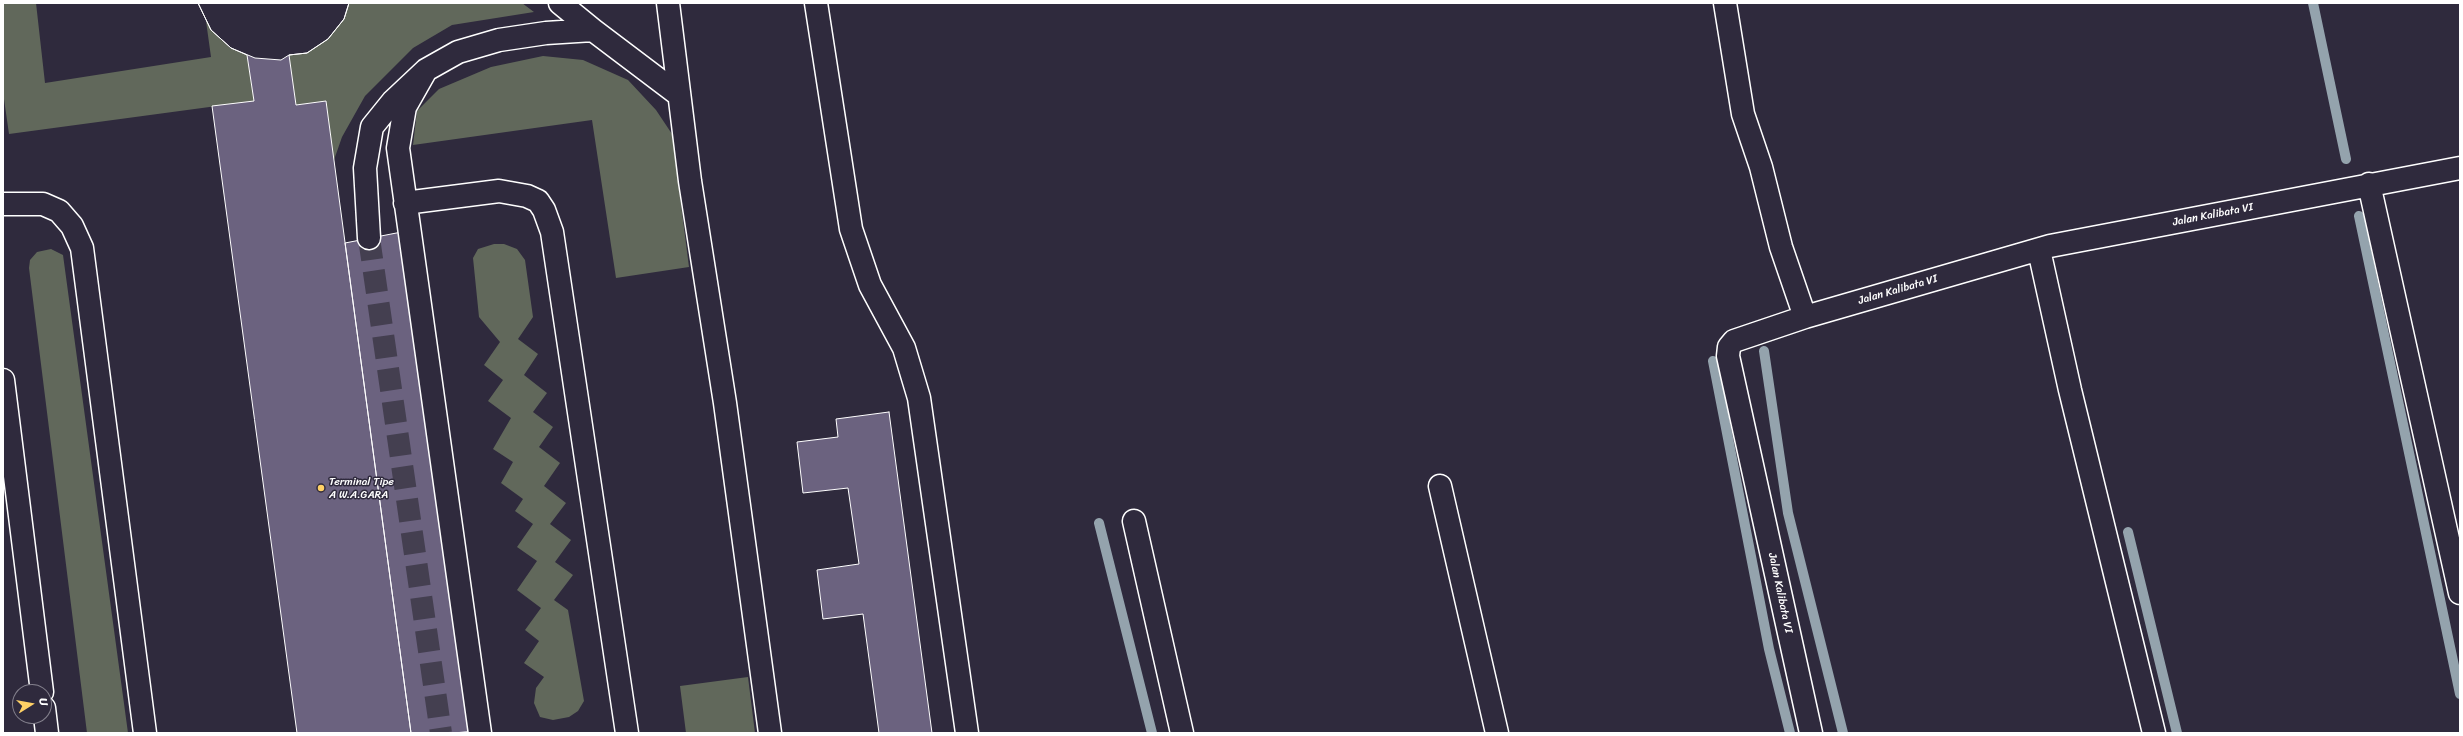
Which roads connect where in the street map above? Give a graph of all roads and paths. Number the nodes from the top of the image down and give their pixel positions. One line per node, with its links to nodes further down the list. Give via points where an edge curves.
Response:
1 (560, 3): 5 (street)
2 (668, 3): 7 (street)
3 (816, 3): 24 (street, via 851,229 870,285 904,348 919,398)
4 (1725, 3): 14 (street, via 1743,114)
5 (593, 30): 6 (street, via 498,40 458,52); 7 (street)
6 (426, 70): 10 (street, via 405,107 398,148); 12 (street, via 393,101 372,127 365,168)
7 (679, 95): 23 (street, via 725,403)
8 (2460, 168): 9 (street, Jalan Kalibata VI)
9 (2369, 184): 13 (street, Jalan Kalibata VI); 18 (street)
10 (405, 203): 21 (street); 22 (street, via 499,190 527,196 538,201 544,210 552,232)
11 (3, 204): 20 (street, via 44,204 59,211 72,226 82,248)
12 (369, 238)
13 (2039, 250): 14 (street, Jalan Kalibata VI); 28 (street)
14 (1804, 317): 27 (street, Jalan Kalibata VI, via 1740,338 1729,347 1728,356)
15 (3, 380): 19 (street)
16 (1440, 486): 26 (street)
17 (1134, 521): 25 (street)
18 (2460, 594)
19 (41, 684)
20 (145, 733)
21 (480, 733)
22 (627, 733)
23 (770, 733)
24 (967, 733)
25 (1182, 733)
26 (1497, 733)
27 (1811, 733)
28 (2154, 733)

